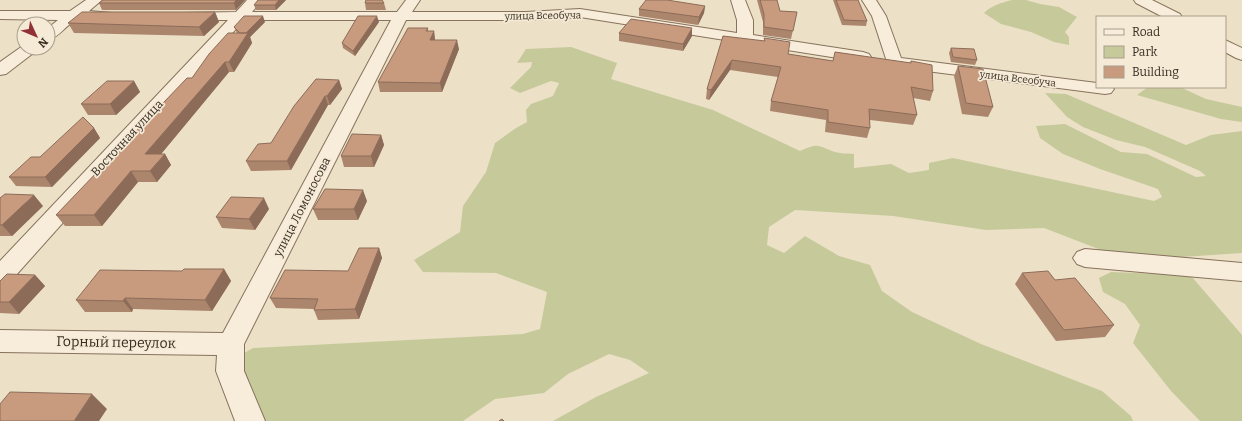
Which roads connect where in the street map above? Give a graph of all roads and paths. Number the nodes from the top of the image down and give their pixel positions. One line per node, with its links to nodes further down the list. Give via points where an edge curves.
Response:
1 (95, 0): 10 (street)
2 (255, 0): 13 (street, Восточная улица)
3 (600, 0): 8 (street)
4 (738, 0): 16 (street, via 745,20)
5 (869, 0): 20 (street, via 879,16)
6 (1141, 0): 14 (street)
7 (407, 8): 8 (street, улица Всеобуча, via 526,16); 13 (street, улица Всеобуча); 29 (street, улица Ломоносова)
8 (593, 14): 16 (street, улица Всеобуча)
9 (0, 15): 10 (street)
10 (74, 16): 11 (street); 15 (street)
11 (121, 16)
12 (177, 16): 13 (street, улица Всеобуча)
13 (240, 16): 27 (street, Восточная улица)
14 (1173, 16)
15 (56, 29)
16 (745, 39): 20 (street, улица Всеобуча)
17 (1226, 46): 18 (street)
18 (1242, 55)
19 (19, 56): 21 (street)
20 (894, 61): 22 (street, улица Всеобуча)
21 (0, 70)
22 (1096, 88)
23 (1097, 88): 24 (street, улица Всеобуча)
24 (1105, 89)
25 (1085, 258): 26 (street)
26 (1242, 272)
27 (0, 277)
28 (0, 340): 29 (street, Горный переулок)
29 (231, 344): 30 (street, улица Ломоносова, via 230,371)
30 (250, 421)

